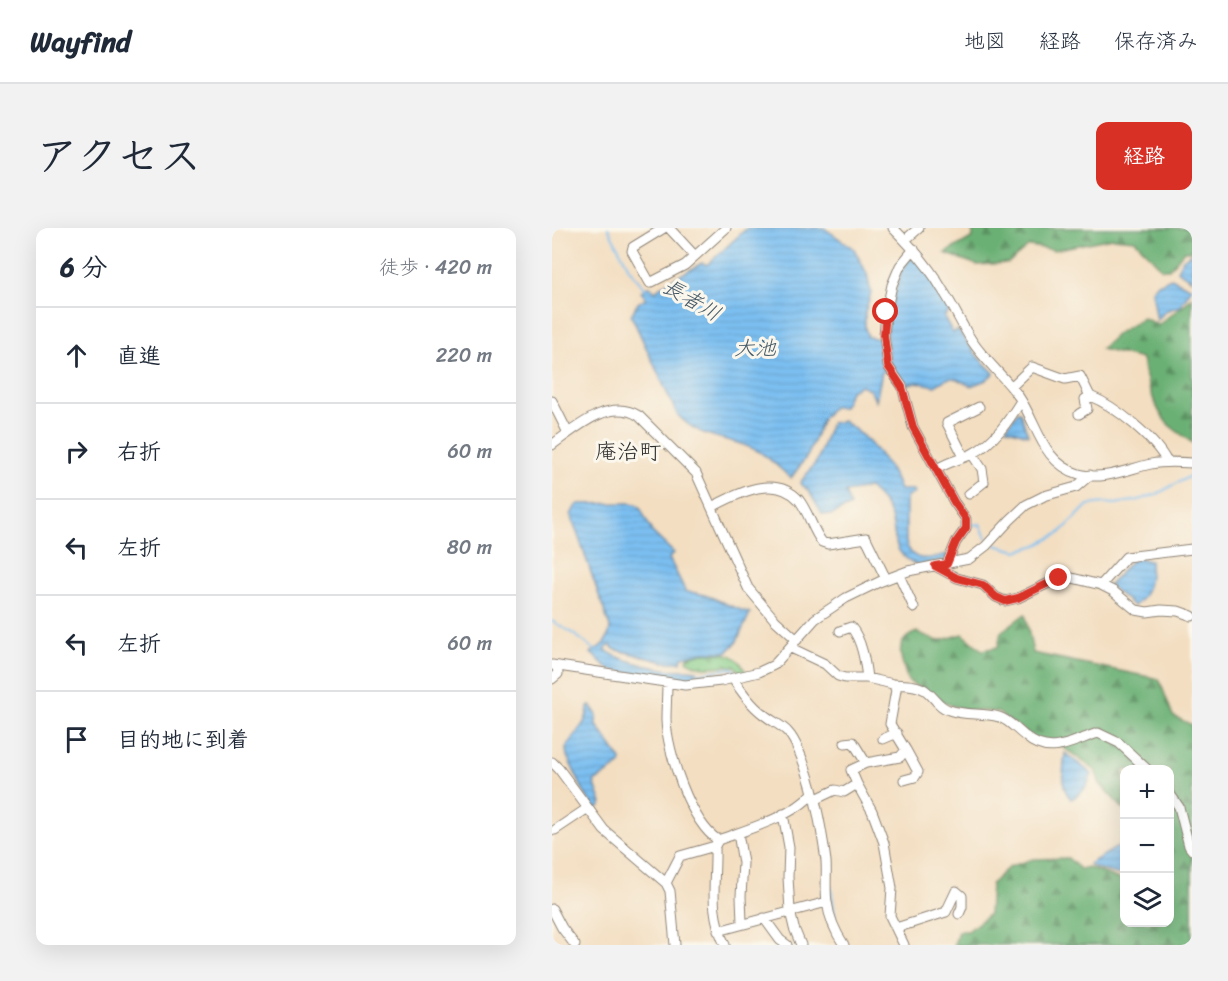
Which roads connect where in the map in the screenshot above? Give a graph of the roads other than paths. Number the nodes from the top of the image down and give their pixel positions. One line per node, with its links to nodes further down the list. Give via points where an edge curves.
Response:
1 (667, 228): 7 (street); 7 (street, via 633,247 650,283)
2 (726, 228): 7 (street)
3 (894, 228): 5 (street)
4 (919, 228): 5 (street)
5 (905, 240): 6 (street)
6 (914, 249): 8 (street, via 973,342); 19 (street, via 900,266 892,285 884,335 888,366 902,387 913,427)
7 (695, 256)
8 (1011, 387): 9 (street, via 1032,367 1065,379 1080,376); 11 (street)
9 (1090, 396): 13 (street, via 1085,399 1087,409); 17 (street, via 1137,428)
10 (552, 400): 14 (street)
11 (1021, 401): 16 (street, via 998,433); 20 (street, via 1057,463 1078,474)
12 (979, 407): 16 (street, via 946,423)
13 (1079, 414)
14 (568, 433): 15 (street); 22 (street, via 602,413 631,411 696,473)
15 (552, 446)
16 (968, 455): 19 (street); 21 (street, via 982,469 984,482)
17 (1167, 462): 18 (street); 20 (street)
18 (1192, 463)
19 (937, 469): 24 (street, via 966,519 966,528)
20 (1090, 475): 24 (street, via 1076,487 1026,505 977,554)
21 (969, 494)
22 (712, 507): 27 (street, via 750,489 786,490 799,500 822,542 866,538); 32 (street, via 748,588)
23 (1192, 549): 28 (street, via 1126,557)
24 (947, 564): 25 (street)
25 (935, 566): 26 (street); 28 (street, via 957,578 983,585 1005,601 1059,578)
26 (899, 574): 27 (street); 29 (street)
27 (886, 579): 32 (street, via 827,610)
28 (1101, 585): 30 (street, via 1136,610 1178,611)
29 (914, 608)
30 (1192, 616)
31 (840, 631): 34 (street, via 851,627 855,632)
32 (794, 644): 34 (street, via 838,676); 36 (street, via 768,669)
33 (555, 665): 35 (street, via 558,674); 37 (street)
34 (867, 678): 38 (street)
35 (552, 679)
36 (733, 679): 37 (street); 48 (street, via 750,702 791,735)
37 (667, 683): 54 (street, via 670,751 696,816)
38 (893, 684): 39 (street, via 896,690 890,724); 45 (street, via 924,690 949,710 1002,717 1034,743 1044,746 1072,744 1098,734 1119,743)
39 (897, 733): 40 (street); 42 (street)
40 (884, 739)
41 (844, 743): 44 (street, via 853,742)
42 (906, 750): 44 (street, via 900,757); 46 (street, via 918,772)
43 (552, 762): 50 (street)
44 (866, 763): 47 (street, via 851,770)
45 (1143, 765)
46 (904, 780)
47 (857, 784): 48 (street, via 844,792 835,790); 63 (street, via 884,843 892,888 890,916)
48 (813, 797): 51 (street); 57 (street, via 826,860)
49 (1174, 800): 55 (street)
50 (588, 808): 52 (street); 56 (street, via 604,830)
51 (783, 814): 53 (street); 59 (street, via 789,847)
52 (555, 830)
53 (738, 833): 54 (street); 62 (street, via 743,863)
54 (717, 843): 56 (street, via 680,856); 64 (street, via 714,908)
55 (1192, 850)
56 (666, 883): 66 (street)
57 (827, 902): 59 (street); 70 (street)
58 (552, 909): 65 (street)
59 (790, 911): 61 (street); 69 (street)
60 (959, 914): 63 (street, via 962,896 956,891 946,912)
61 (764, 918): 62 (street); 68 (street)
62 (742, 923): 64 (street)
63 (896, 928): 71 (street)
64 (718, 931): 67 (street)
65 (575, 945)
66 (675, 945)
67 (725, 945)
68 (787, 945)
69 (801, 945)
70 (844, 945)
71 (904, 945)

